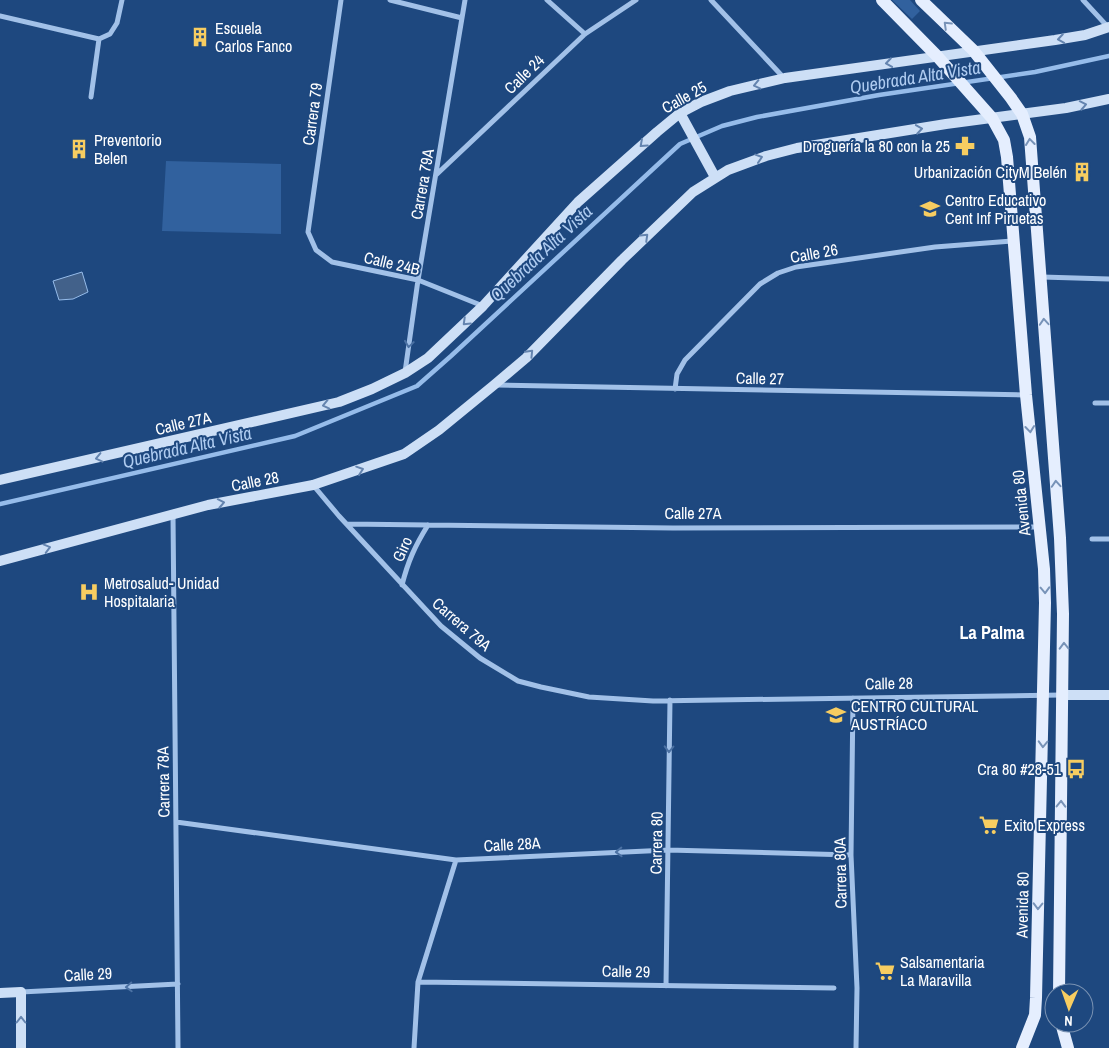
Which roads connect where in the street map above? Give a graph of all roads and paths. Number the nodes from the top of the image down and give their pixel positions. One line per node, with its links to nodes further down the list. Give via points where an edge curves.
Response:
1 (122, 0): 15 (street, via 117,23 110,34)
2 (341, 0): 26 (street, Carrera 79)
3 (390, 0): 12 (street)
4 (466, 0): 12 (street, Carrera 79A)
5 (547, 0): 14 (street)
6 (636, 0): 14 (street, Calle 24)
7 (711, 0): 18 (street)
8 (882, 0): 17 (main road, Avenida 80)
9 (921, 0): 16 (main road, one-way to 9)
10 (1083, 0): 13 (street)
11 (0, 16): 15 (street)
12 (462, 18): 24 (street, Carrera 79A)
13 (1109, 27): 16 (street, Calle 25, one-way to 16, via 1085,35)
14 (584, 34): 24 (street, Calle 24)
15 (99, 39): 19 (street)
16 (973, 50): 17 (street, Calle 25); 22 (main road)
17 (937, 56): 18 (street, Calle 25, one-way to 18); 23 (main road, Avenida 80)
18 (785, 78): 21 (street, Calle 25, one-way to 21, via 730,91)
19 (90, 97)
20 (1109, 99): 22 (street, one-way to 20)
21 (680, 113): 25 (street); 31 (street, Calle 25, one-way to 31, via 578,202)
22 (1022, 114): 23 (street); 28 (main road, one-way to 22, via 1030,137)
23 (992, 118): 25 (street, one-way to 23, via 746,162 797,148); 27 (main road, Avenida 80, via 1004,140 1007,157)
24 (436, 175): 30 (street, Carrera 79A)
25 (714, 177): 33 (street, one-way to 25, via 526,358 663,219)
26 (308, 232): 30 (street, Calle 24B, via 316,250 332,262)
27 (1013, 241): 35 (street, Calle 26, via 935,247 796,267 778,273 760,284 685,360 677,374); 36 (main road, Avenida 80)
28 (1040, 277): 29 (street); 50 (main road, one-way to 28, via 1060,546)
29 (1109, 279)
30 (418, 280): 31 (street, Calle 24B); 32 (street, Carrera 79A, one-way to 32)
31 (483, 306): 32 (street, Calle 25, one-way to 32, via 428,358)
32 (405, 373): 34 (street, Calle 25)
33 (494, 385): 35 (street, Calle 27); 40 (street, Calle 28, one-way to 33, via 404,454)
34 (372, 389): 39 (street, Calle 27A, one-way to 39, via 339,402)
35 (674, 389): 36 (street, Calle 27)
36 (1026, 395): 44 (main road, Avenida 80, one-way to 44)
37 (1095, 403): 38 (street)
38 (1109, 403)
39 (0, 480)
40 (313, 485): 41 (street, Calle 28, one-way to 40); 42 (street, Carrera 79A)
41 (173, 515): 47 (street, Calle 28, one-way to 41); 54 (street, Carrera 78A)
42 (347, 524): 43 (street, Calle 27A); 48 (street, Carrera 79A)
43 (428, 525): 44 (street, Calle 27A); 48 (street, Giro, via 408,561)
44 (1040, 527): 49 (main road, Avenida 80, one-way to 49, via 1045,603)
45 (1092, 539): 46 (street)
46 (1109, 539)
47 (0, 561)
48 (402, 585): 53 (street, Carrera 79A, via 440,626 480,658 518,681 589,697)
49 (1044, 695): 50 (street, Calle 28); 52 (street, Calle 28); 70 (main road, Avenida 80, one-way to 70, via 1035,1015)
50 (1064, 695): 51 (street, Calle 28); 59 (main road, one-way to 50)
51 (1109, 695)
52 (853, 698): 53 (street, Calle 28); 56 (street, Carrera 80A)
53 (670, 700): 55 (street, Carrera 80, one-way to 55)
54 (176, 822): 57 (street, Calle 28A); 60 (street, Carrera 78A)
55 (668, 850): 56 (street, Calle 28A); 57 (street, Calle 28A, one-way to 57); 61 (street, Carrera 80)
56 (851, 855): 69 (street, Carrera 80A, via 857,988)
57 (456, 860): 58 (street)
58 (418, 982): 61 (street, Calle 29); 68 (street)
59 (1059, 983)
60 (178, 984): 63 (street, Calle 29, one-way to 63); 67 (street, Carrera 78A)
61 (666, 986): 62 (street, Calle 29)
62 (834, 988)
63 (21, 992): 64 (street, Calle 29); 66 (street, one-way to 63)
64 (0, 993)
65 (1064, 1033): 71 (main road)
66 (21, 1048)
67 (178, 1048)
68 (414, 1048)
69 (856, 1048)
70 (1022, 1048)
71 (1068, 1048)

